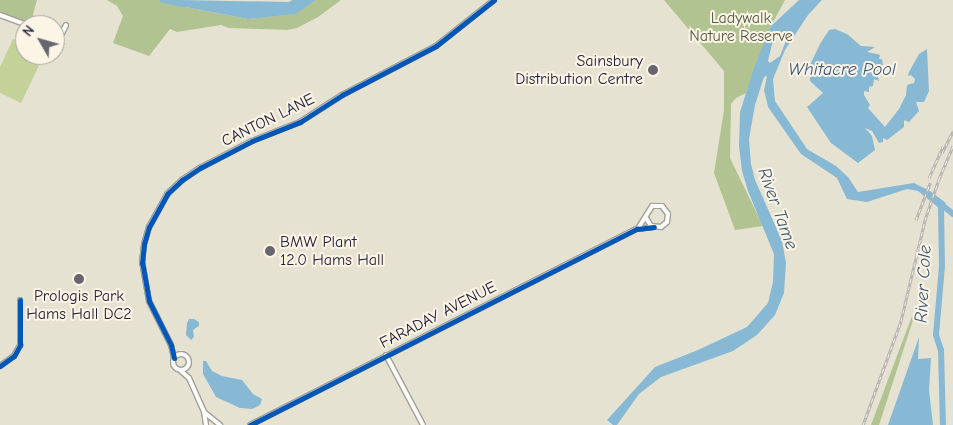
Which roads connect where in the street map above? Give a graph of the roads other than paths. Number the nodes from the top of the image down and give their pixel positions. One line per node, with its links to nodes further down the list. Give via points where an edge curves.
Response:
1 (494, 0): 8 (street, CANTON LANE, via 436,46 365,82 300,122 200,168 174,186 152,217 142,263 150,300)
2 (0, 15): 3 (street)
3 (15, 20)
4 (646, 218): 5 (street); 5 (street, via 652,206 665,208 667,222); 6 (street, FARADAY AVENUE)
5 (654, 227): 6 (street, FARADAY AVENUE)
6 (637, 228): 10 (street, FARADAY AVENUE)
7 (20, 300): 13 (street, via 20,345 14,356)
8 (171, 346): 9 (street, CANTON LANE); 11 (street, CANTON LANE)
9 (181, 354): 11 (street); 12 (street, via 188,359)
10 (386, 355): 19 (street, FARADAY AVENUE); 20 (street)
11 (174, 358): 14 (street, via 174,367)
12 (189, 365): 14 (street); 15 (street)
13 (0, 366)
14 (180, 370): 15 (street)
15 (189, 378): 16 (street)
16 (204, 412): 17 (street); 18 (street)
17 (206, 425)
18 (220, 425)
19 (250, 425)
20 (422, 425)

